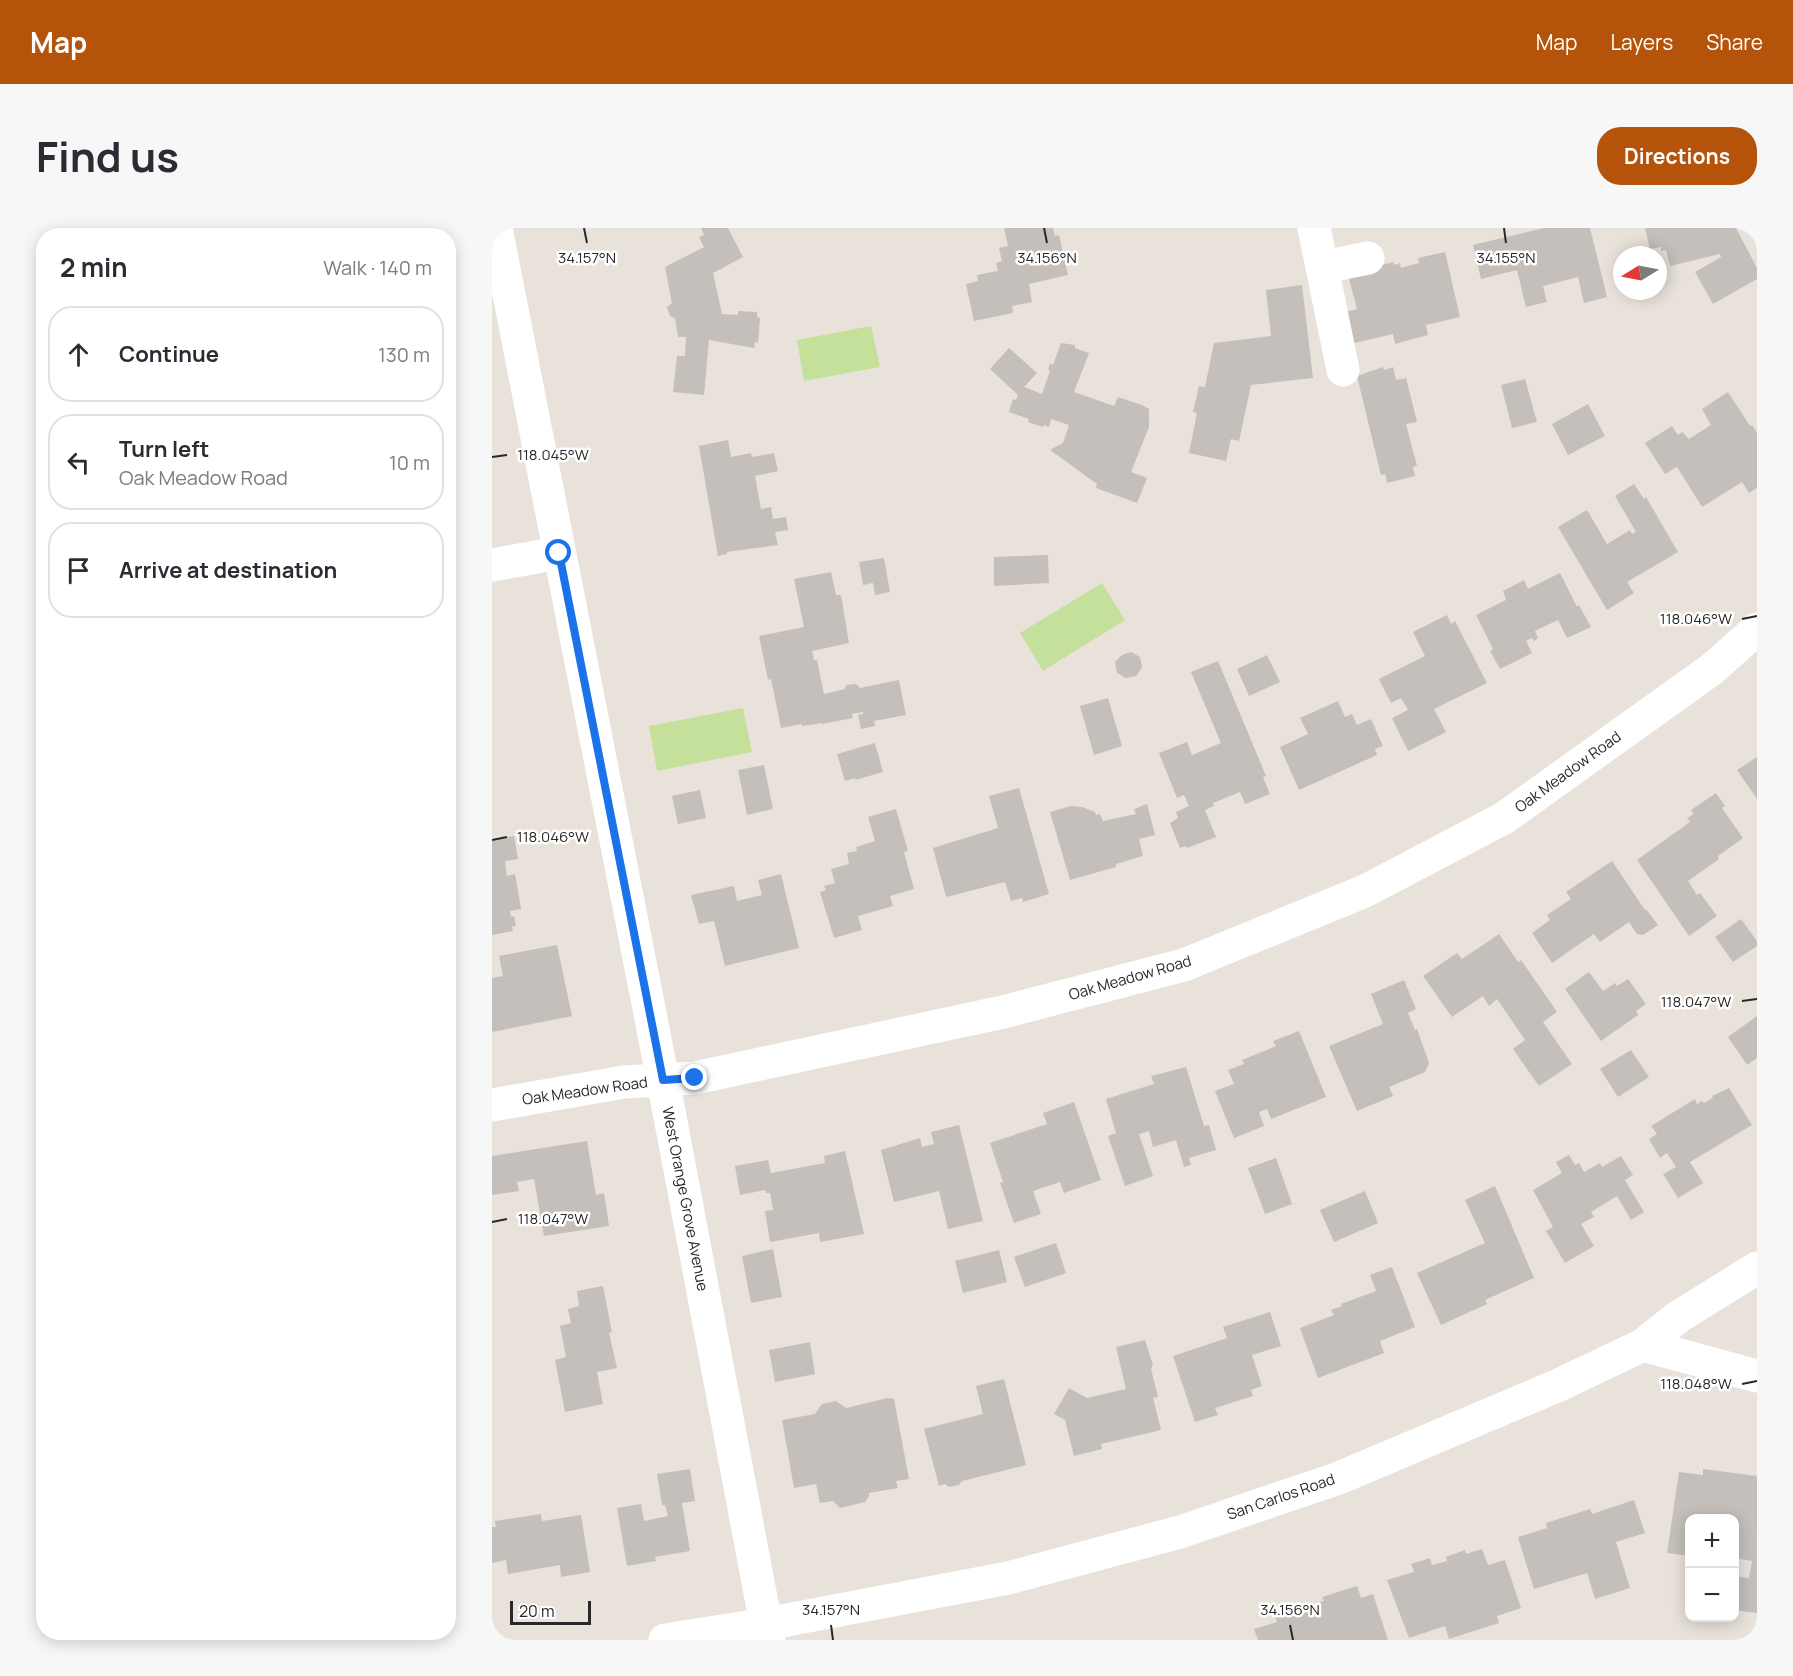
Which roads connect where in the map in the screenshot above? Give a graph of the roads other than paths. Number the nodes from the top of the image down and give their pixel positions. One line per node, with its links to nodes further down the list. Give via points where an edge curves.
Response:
1 (496, 228): 6 (street, West Orange Grove Avenue)
2 (1314, 228): 4 (street)
3 (1368, 258): 4 (street)
4 (1322, 264): 5 (street)
5 (1343, 370)
6 (559, 553): 7 (street); 9 (street, West Orange Grove Avenue)
7 (492, 565)
8 (1757, 629): 9 (street, Oak Meadow Road, via 1712,669 1504,818 1365,891 1184,965 1004,1012 695,1078)
9 (663, 1080): 10 (street, Oak Meadow Road, via 624,1082); 14 (street, West Orange Grove Avenue)
10 (492, 1105)
11 (1757, 1268): 12 (street, San Carlos Road, via 1678,1317)
12 (1643, 1345): 13 (street); 14 (street, San Carlos Road, via 1339,1478 1180,1532 1008,1578)
13 (1757, 1376)
14 (767, 1632): 15 (street, San Carlos Road)
15 (665, 1640)

